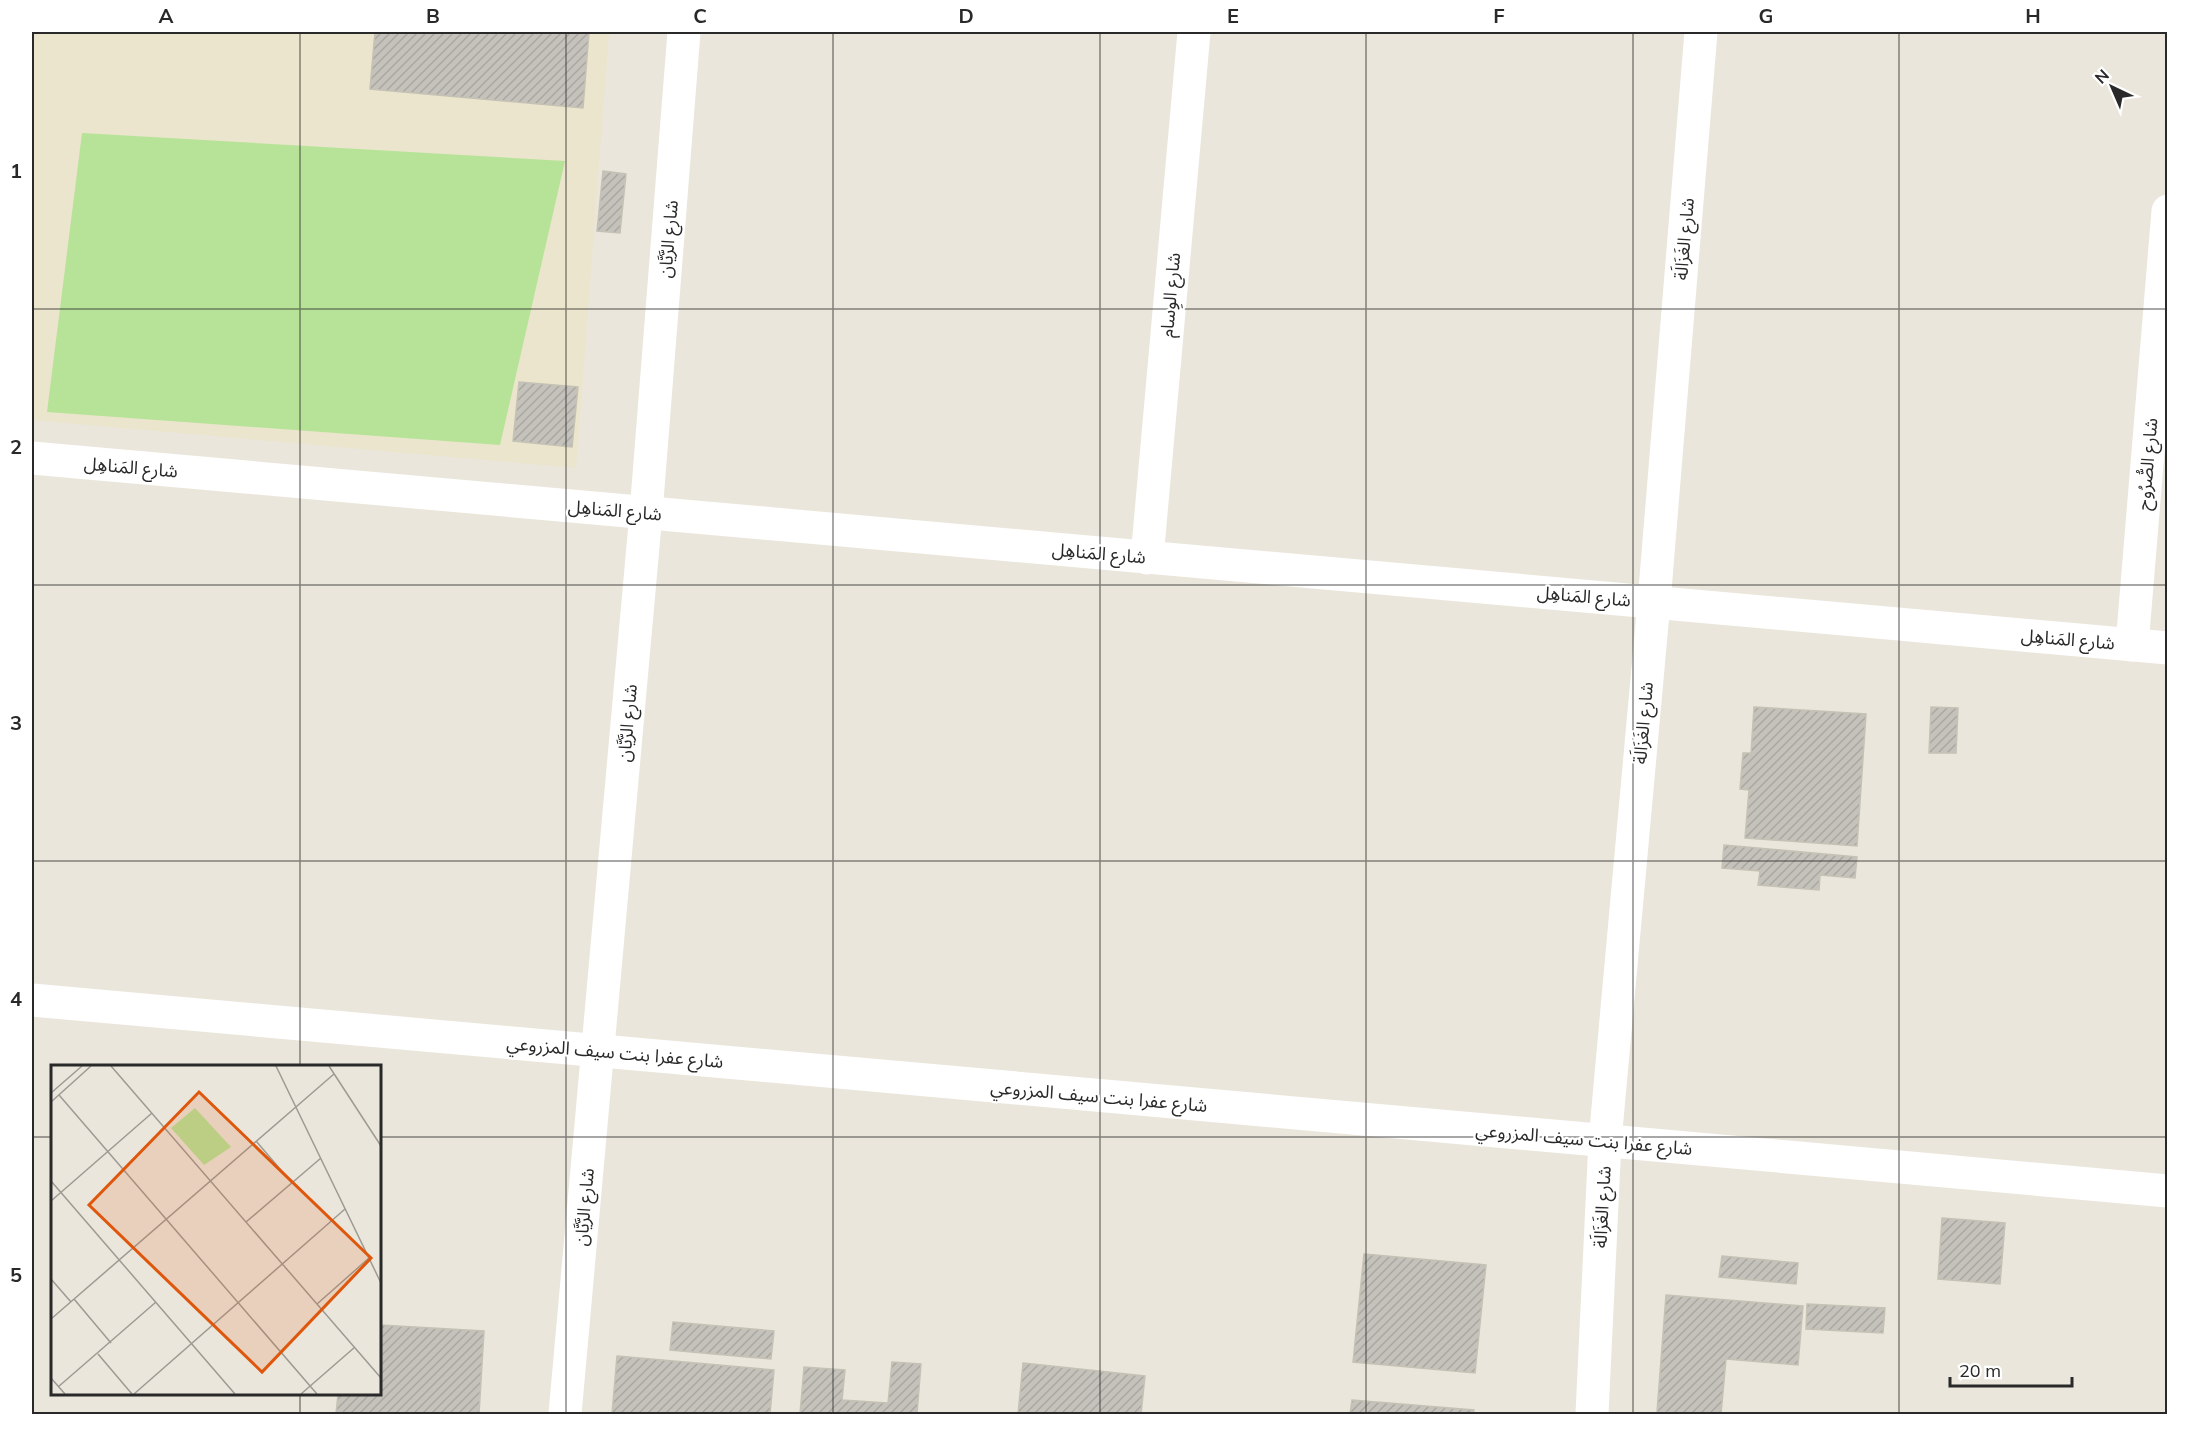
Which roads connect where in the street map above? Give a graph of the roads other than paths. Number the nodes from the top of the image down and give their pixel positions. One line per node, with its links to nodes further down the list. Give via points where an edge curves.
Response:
1 (684, 32): 6 (street, شارع الرَّيَّان)
2 (1194, 32): 7 (street, شارع الوِسام)
3 (1701, 32): 8 (street, شارع الغَزَالَة)
4 (2168, 211): 9 (street, شارع الصُّرُوح)
5 (32, 458): 6 (street, شارع المَناهِل)
6 (646, 513): 7 (street, شارع المَناهِل); 12 (street, شارع الرَّيَّان)
7 (1147, 558): 8 (street, شارع المَناهِل)
8 (1654, 602): 9 (street, شارع المَناهِل); 13 (street, شارع الغَزَالَة)
9 (2132, 645): 10 (street, شارع المَناهِل)
10 (2168, 648)
11 (32, 1000): 12 (street, شارع عفرا بنت سيف المزروعي)
12 (598, 1051): 13 (street, شارع عفرا بنت سيف المزروعي); 15 (street, شارع الرَّيَّان)
13 (1605, 1141): 14 (street, شارع عفرا بنت سيف المزروعي); 16 (street, شارع الغَزَالَة)
14 (2168, 1191)
15 (565, 1414)
16 (1592, 1414)

